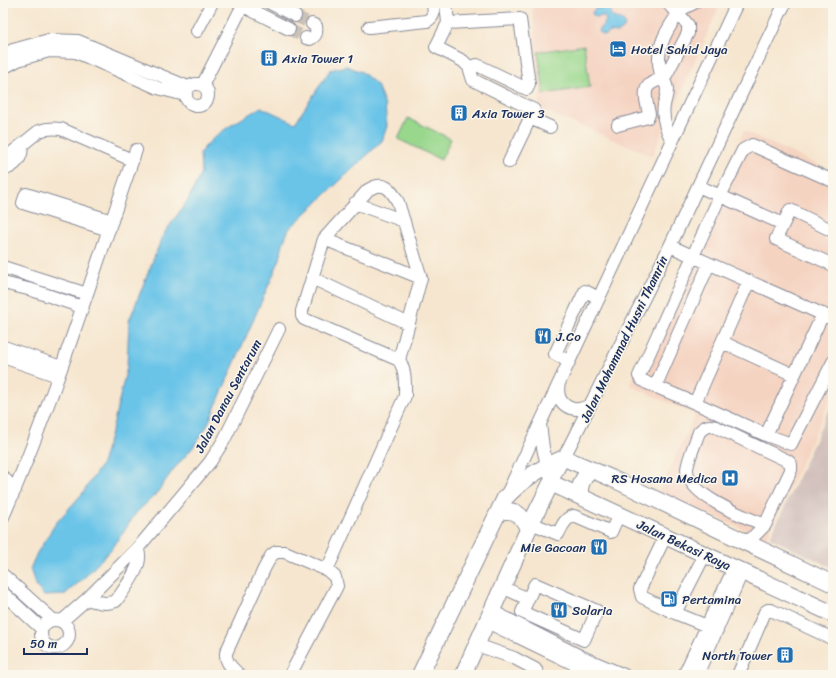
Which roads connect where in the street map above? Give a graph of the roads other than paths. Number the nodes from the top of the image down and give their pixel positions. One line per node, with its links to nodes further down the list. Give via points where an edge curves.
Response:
1 (212, 3): 16 (street)
2 (270, 3): 11 (street)
3 (433, 3): 14 (street, via 434,13 427,21)
4 (446, 3): 12 (street)
5 (668, 3): 10 (street)
6 (694, 3): 10 (street)
7 (737, 3): 27 (street)
8 (785, 3): 33 (street, Jalan Mohammad Husni Thamrin)
9 (243, 4): 15 (street); 22 (street)
10 (680, 12): 21 (street, via 665,35 659,53 660,71); 21 (street, via 689,30)
11 (295, 16)
12 (448, 23): 19 (street, via 436,47); 19 (street, via 520,18 529,84 527,89 477,65)
13 (312, 24): 17 (street, via 316,26 316,32 310,39)
14 (369, 27)
15 (289, 29)
16 (197, 31)
17 (306, 38)
18 (3, 56): 23 (street, via 13,50 48,40 78,41)
19 (470, 67): 24 (street, via 474,80 534,110)
20 (3, 68): 23 (street, via 18,60 49,51 76,52 158,88)
21 (664, 80): 25 (street, via 649,84 646,90 648,117); 27 (street, via 667,91 664,120)
22 (202, 84): 23 (street, via 195,83); 23 (street, via 208,91 208,99 203,105 195,106 188,102)
23 (186, 91)
24 (530, 118): 26 (street); 30 (street)
25 (618, 125)
26 (550, 127)
27 (672, 140): 62 (street)
28 (22, 146): 29 (street); 31 (street, via 18,161); 38 (street, via 39,131 52,128 134,155)
29 (3, 160)
30 (509, 162)
31 (3, 170)
32 (833, 181): 34 (street, via 752,145 743,150)
33 (698, 186): 34 (street); 41 (street, Jalan Mohammad Husni Thamrin)
34 (720, 196): 37 (street); 42 (street)
35 (355, 203): 36 (street); 36 (street, via 373,187 387,187 398,202); 40 (street)
36 (404, 221): 47 (street)
37 (783, 224): 39 (street, via 790,210); 44 (street, via 776,238)
38 (110, 225): 38 (street, via 23,203 26,194); 50 (street)
39 (833, 231)
40 (324, 238): 46 (street); 47 (street)
41 (670, 246): 42 (street); 65 (street, Jalan Mohammad Husni Thamrin)
42 (693, 256): 43 (street); 63 (street, via 639,376)
43 (709, 264): 48 (street); 63 (street)
44 (833, 265)
45 (3, 267): 50 (street)
46 (312, 278): 53 (street); 58 (street, via 302,311 304,319)
47 (421, 278): 53 (street)
48 (749, 281): 52 (street); 55 (street)
49 (3, 282): 51 (street)
50 (87, 294): 51 (street)
51 (82, 308): 60 (street)
52 (830, 317): 61 (street)
53 (409, 324): 58 (street)
54 (279, 329): 82 (street, Jalan Danau Sentarum, via 224,440 210,462)
55 (722, 342): 61 (street); 64 (street)
56 (3, 349): 60 (street, via 4,346)
57 (3, 357): 60 (street)
58 (399, 360): 84 (street, via 403,367 405,396)
59 (833, 362): 67 (street, via 792,443 788,444)
60 (60, 371): 73 (street)
61 (794, 375): 67 (street)
62 (560, 382): 65 (street, via 559,397 563,404 577,410 585,409); 66 (street)
63 (655, 387): 64 (street)
64 (695, 403): 67 (street)
65 (591, 404): 68 (street, Jalan Mohammad Husni Thamrin)
66 (540, 424): 69 (street); 75 (street)
67 (766, 435)
68 (564, 458): 69 (main road); 70 (main road); 72 (street, Jalan Mohammad Husni Thamrin)
69 (546, 466): 72 (street); 75 (main road, via 526,478)
70 (593, 470): 74 (main road, via 581,484); 81 (main road)
71 (3, 477): 73 (street)
72 (551, 483): 74 (main road, Jalan Bekasi Raya); 79 (main road, Jalan Mohammad Husni Thamrin)
73 (15, 490): 77 (street)
74 (580, 496): 76 (main road, Jalan Bekasi Raya)
75 (502, 505): 79 (main road, via 519,514); 105 (main road)
76 (619, 514): 79 (street, via 611,532 574,516 566,518 558,534); 80 (main road, Jalan Bekasi Raya)
77 (3, 517)
78 (765, 525): 78 (street, via 713,501 690,481 687,469 698,432 703,427 716,427 791,464 791,470); 81 (street)
79 (530, 526): 88 (main road, Jalan Mohammad Husni Thamrin)
80 (665, 537): 83 (main road, Jalan Bekasi Raya); 92 (street, via 640,592 642,597)
81 (747, 543): 87 (main road)
82 (137, 549): 91 (street, Jalan Danau Sentarum); 91 (street, via 138,564 116,601 105,604)
83 (705, 554): 85 (main road, Jalan Bekasi Raya); 92 (street)
84 (327, 570): 103 (street, via 285,552 276,552 271,556 226,653 228,664); 104 (street, via 335,577 337,586)
85 (738, 570): 93 (main road, Jalan Bekasi Raya); 96 (street)
86 (3, 575): 95 (street)
87 (833, 584)
88 (502, 587): 90 (street); 94 (main road, Jalan Mohammad Husni Thamrin)
89 (3, 594): 97 (street)
90 (528, 598): 99 (street, via 522,612); 99 (street, via 535,584 597,611)
91 (87, 599): 95 (street, Jalan Danau Sentarum)
92 (675, 614): 96 (street)
93 (833, 614)
94 (489, 617): 100 (main road, Jalan Mohammad Husni Thamrin); 101 (street); 108 (street)
95 (57, 620): 97 (street, via 46,623); 97 (street, via 68,627 69,636 65,644 56,648 47,645 42,638)
96 (712, 628): 109 (street); 110 (street)
97 (42, 629)
98 (833, 639): 111 (street, via 768,610)
99 (584, 640): 101 (street, via 591,642)
100 (477, 645): 106 (main road, Jalan Mohammad Husni Thamrin); 107 (street, via 514,658 535,669)
101 (584, 658): 102 (street)
102 (620, 674)
103 (239, 675)
104 (290, 675)
105 (420, 675)
106 (463, 675)
107 (538, 675)
108 (597, 675)
109 (684, 675)
110 (697, 675)
111 (738, 675)

